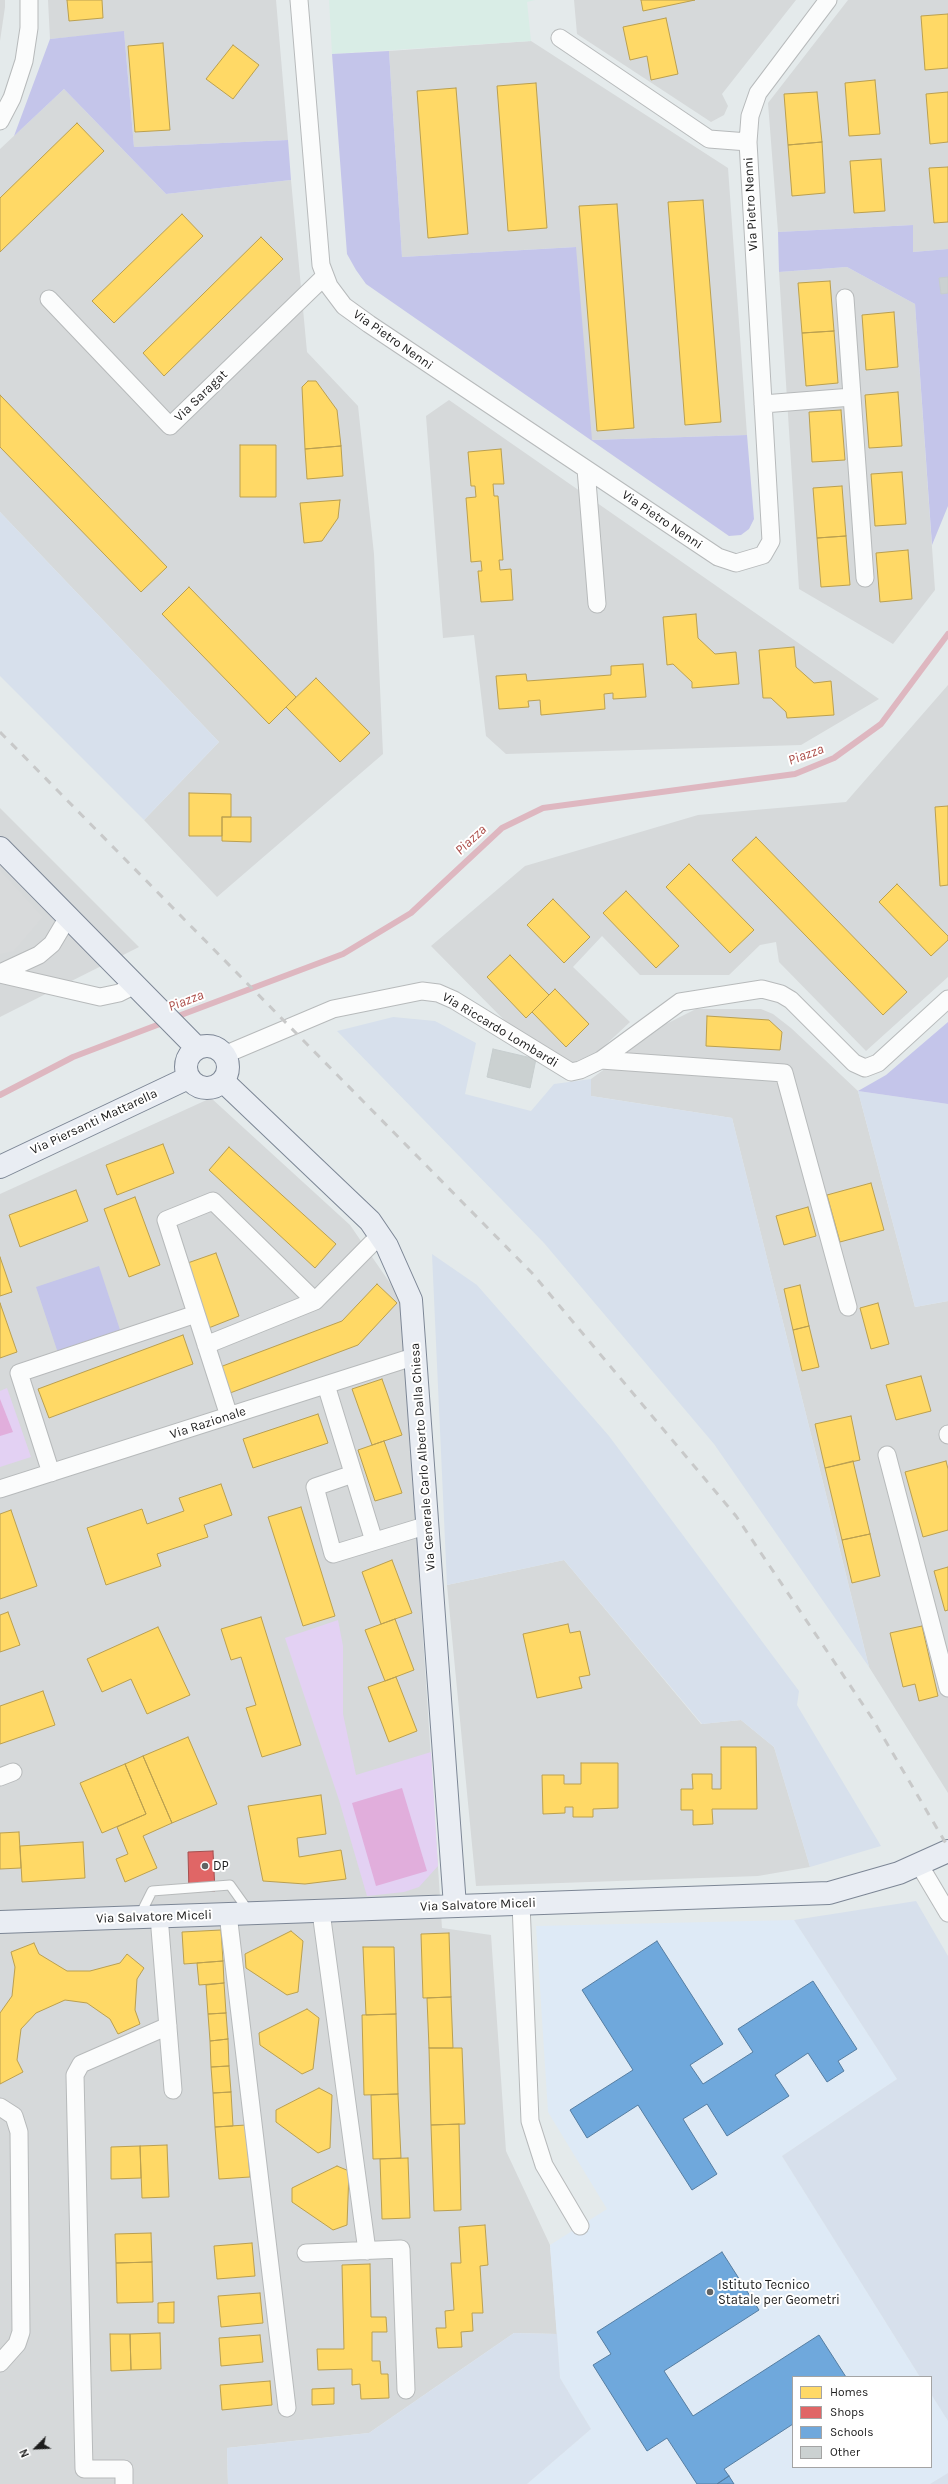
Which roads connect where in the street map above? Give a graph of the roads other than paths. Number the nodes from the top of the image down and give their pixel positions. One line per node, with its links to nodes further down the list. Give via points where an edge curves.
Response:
1 (29, 0): 5 (street, via 29,28 24,61 12,98)
2 (299, 0): 7 (street, Via Pietro Nenni)
3 (828, 0): 6 (street, Via Pietro Nenni, via 758,93 750,116)
4 (560, 38): 6 (street, via 709,139)
5 (0, 121)
6 (748, 142): 11 (street, Via Pietro Nenni)
7 (324, 277): 9 (street, Via Saragat, via 170,426); 12 (street, Via Pietro Nenni, via 344,306)
8 (845, 298): 10 (street)
9 (49, 299)
10 (852, 397): 11 (street); 13 (street)
11 (763, 404): 12 (street, Via Pietro Nenni, via 771,541 763,555 750,560 736,563 718,557)
12 (586, 469): 14 (street)
13 (865, 578)
14 (597, 604)
15 (0, 848): 16 (street)
16 (68, 917): 17 (street, via 52,944 39,955); 18 (street)
17 (0, 973): 18 (street, via 100,998 119,994)
18 (135, 985): 20 (street)
19 (948, 1000): 22 (street, Via Riccardo Lombardi, via 872,1067 865,1068 854,1062 791,1000 781,994 762,989 680,1002)
20 (190, 1041): 21 (street, via 209,1046); 23 (street, via 186,1072)
21 (224, 1055): 22 (street, Via Riccardo Lombardi, via 333,1009 422,991 438,992 454,1000 571,1072); 24 (street, via 228,1069)
22 (601, 1060): 28 (street, via 784,1073)
23 (188, 1078): 24 (street, via 198,1087 205,1089 218,1086); 25 (street, Via Piersanti Mattarella)
24 (223, 1081): 26 (street, Via Generale Carlo Alberto Dalla Chiesa, via 370,1221)
25 (0, 1167)
26 (380, 1235): 27 (street); 31 (street, Via Generale Carlo Alberto Dalla Chiesa, via 388,1246 411,1300)
27 (315, 1301): 29 (street, via 213,1201 166,1220); 30 (street)
28 (848, 1307)
29 (196, 1314): 30 (street); 35 (street, via 19,1373)
30 (206, 1345): 33 (street)
31 (416, 1356): 32 (street, Via Razionale); 38 (street, Via Generale Carlo Alberto Dalla Chiesa)
32 (326, 1385): 33 (street, Via Razionale); 36 (street)
33 (229, 1416): 35 (street, Via Razionale)
34 (887, 1455): 40 (street)
35 (51, 1473): 37 (street, Via Razionale)
36 (353, 1474): 39 (street); 39 (street, via 315,1487 334,1554)
37 (0, 1489)
38 (428, 1525): 39 (street); 44 (street, Via Generale Carlo Alberto Dalla Chiesa)
39 (374, 1541)
40 (948, 1688)
41 (948, 1851): 42 (street, Via Salvatore Miceli)
42 (920, 1866): 43 (street, Via Salvatore Miceli, via 829,1893); 46 (street)
43 (521, 1904): 44 (street, Via Salvatore Miceli); 54 (street, via 530,2121 544,2165)
44 (455, 1906): 45 (street, Via Salvatore Miceli)
45 (321, 1912): 48 (street, Via Salvatore Miceli); 55 (street)
46 (948, 1913)
47 (228, 1914): 48 (street, Via Salvatore Miceli); 49 (street, Via Salvatore Miceli); 59 (street)
48 (251, 1914): 49 (lane, via 230,1885 152,1891)
49 (149, 1916): 50 (street, Via Salvatore Miceli); 51 (street)
50 (0, 1922)
51 (168, 2026): 52 (street); 60 (street, via 81,2064 75,2076 84,2469 124,2469)
52 (173, 2090)
53 (0, 2107): 57 (street, via 14,2116 19,2132 21,2332 17,2344)
54 (580, 2226)
55 (367, 2251): 56 (street); 58 (street, via 402,2249)
56 (306, 2254)
57 (0, 2363)
58 (406, 2390)
59 (287, 2408)
60 (124, 2484)

